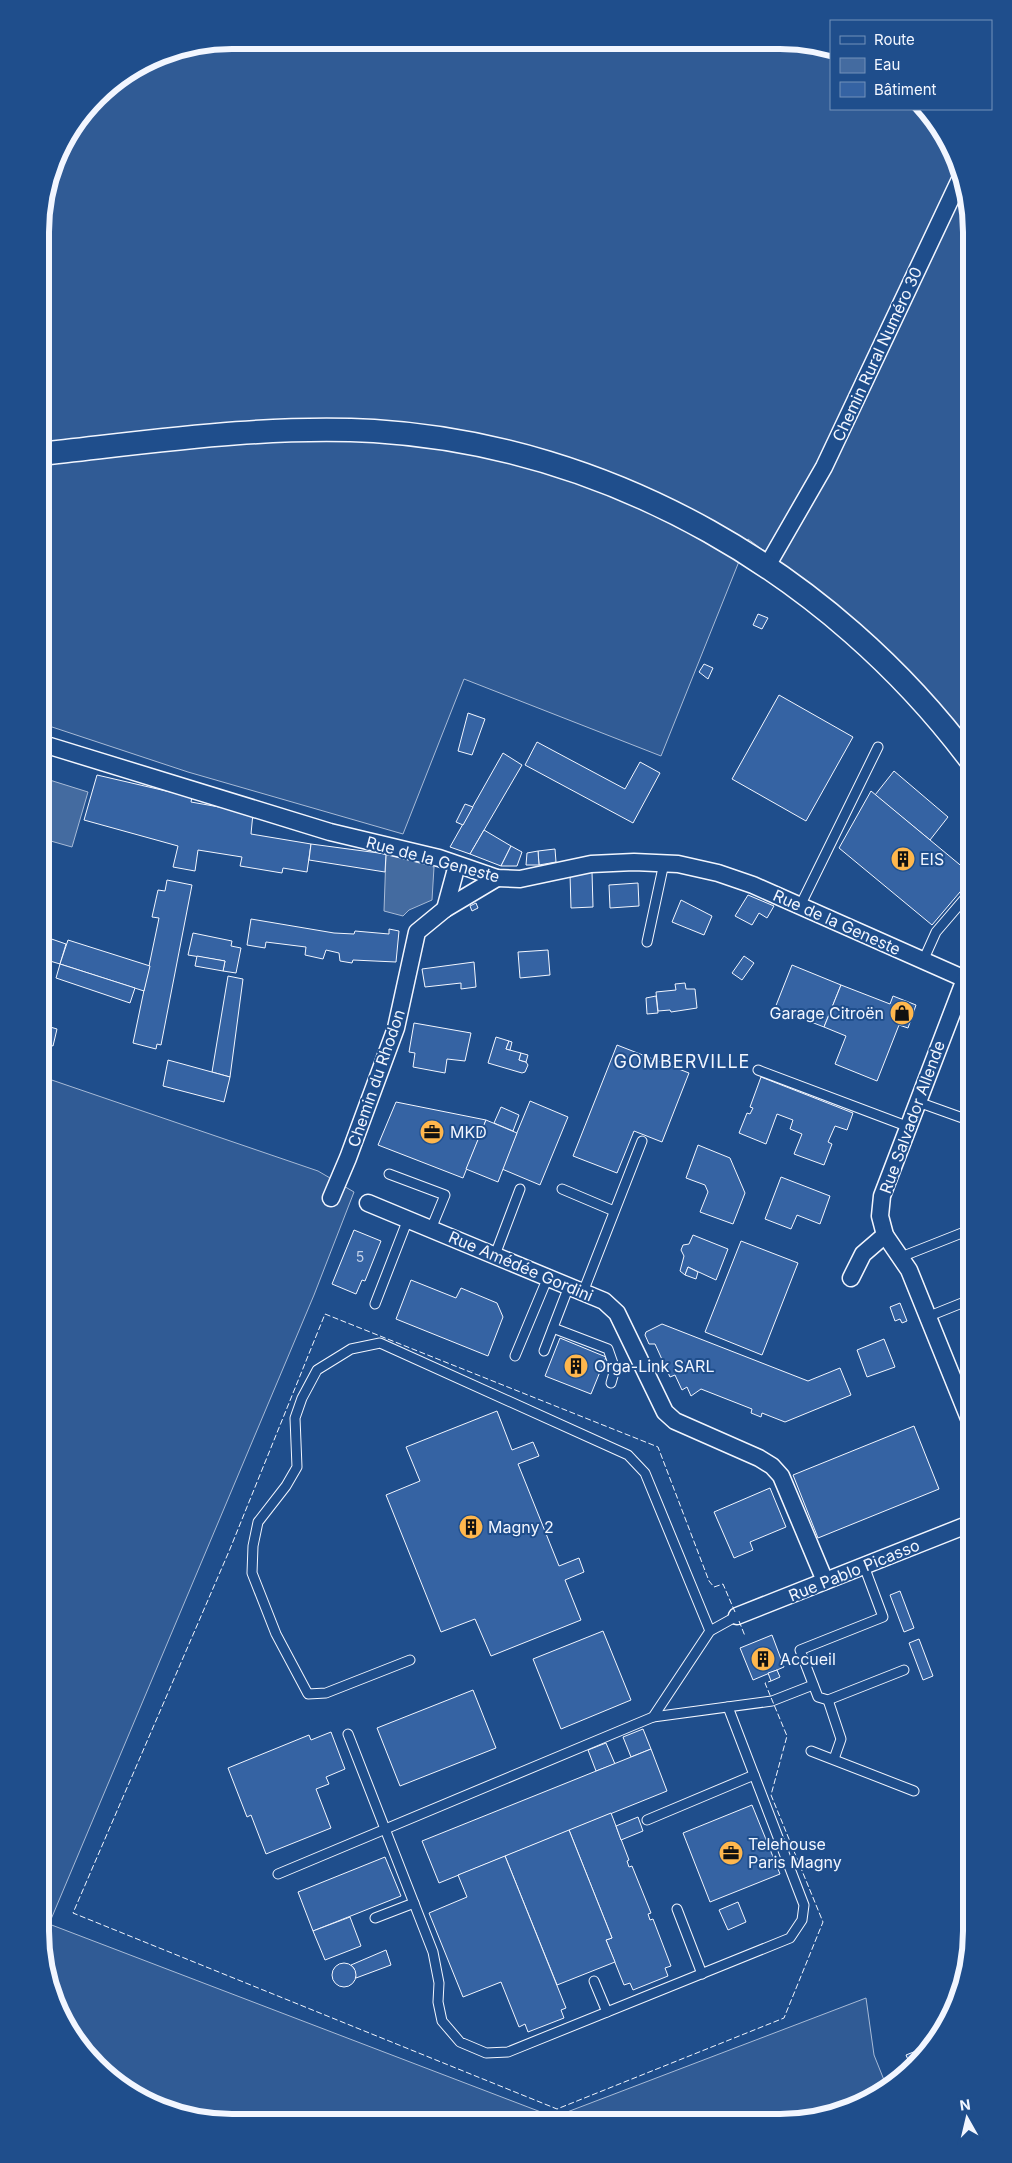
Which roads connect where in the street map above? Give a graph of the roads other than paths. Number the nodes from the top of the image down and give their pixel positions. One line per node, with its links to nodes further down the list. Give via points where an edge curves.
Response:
1 (957, 185): 3 (street, Chemin Rural Numéro 30, via 824,467)
2 (49, 453): 3 (main road, via 269,431 375,432 431,438 547,462 594,478 679,516)
3 (767, 566): 6 (main road, via 807,594 885,662)
4 (49, 746): 8 (street, Rue de la Geneste, via 330,832 423,853)
5 (878, 747): 11 (lane)
6 (963, 751)
7 (664, 863): 9 (street, Rue de la Geneste, via 591,864 520,879); 11 (street, Rue de la Geneste, via 718,873); 13 (lane)
8 (457, 865): 9 (street, Rue de la Geneste); 12 (street)
9 (497, 878): 12 (street, Chemin du Rhodon)
10 (963, 900): 14 (lane, via 936,932)
11 (800, 906): 14 (street, Rue de la Geneste)
12 (445, 909): 25 (street, Chemin du Rhodon, via 417,932 396,1028)
13 (647, 942)
14 (923, 960): 15 (street, Rue de la Geneste)
15 (963, 977)
16 (963, 993): 18 (street, Rue Salvador Allende)
17 (758, 1070): 20 (lane)
18 (918, 1102): 19 (lane); 20 (street, Rue Salvador Allende)
19 (963, 1118)
20 (908, 1127): 31 (street, Rue Salvador Allende, via 882,1196 880,1216)
21 (642, 1141): 27 (lane)
22 (389, 1174): 29 (lane, via 445,1194)
23 (520, 1189): 32 (lane)
24 (562, 1189): 27 (lane)
25 (331, 1198)
26 (368, 1203): 28 (street, Rue Amédée Gordini)
27 (614, 1211): 36 (lane)
28 (408, 1220): 29 (street, Rue Amédée Gordini); 38 (lane)
29 (431, 1229): 32 (street, Rue Amédée Gordini)
30 (963, 1233): 33 (lane)
31 (884, 1234): 33 (street, Rue Salvador Allende); 35 (street, via 863,1254)
32 (494, 1255): 34 (street, Rue Amédée Gordini)
33 (901, 1257): 39 (street, Rue Salvador Allende)
34 (548, 1277): 36 (street, Rue Amédée Gordini); 42 (lane)
35 (851, 1278)
36 (576, 1289): 40 (lane); 47 (street, Rue Amédée Gordini, via 604,1301 617,1313 665,1412 675,1421 772,1466 781,1476)
37 (963, 1303): 39 (lane)
38 (375, 1304)
39 (927, 1317): 44 (street, Rue Salvador Allende)
40 (553, 1328): 41 (lane); 43 (lane, via 608,1349 616,1369)
41 (544, 1351)
42 (514, 1356)
43 (611, 1383)
44 (963, 1404)
45 (963, 1527): 46 (street, Rue Pablo Picasso)
46 (864, 1566): 47 (street, Rue Pablo Picasso); 52 (lane, via 883,1617 800,1650)
47 (825, 1581): 48 (street, Rue Pablo Picasso)
48 (737, 1616): 49 (lane)
49 (710, 1631): 50 (lane, via 645,1473 628,1455 380,1343 351,1349 317,1370 295,1418 297,1467 258,1522 252,1574 276,1634 308,1694 326,1693); 55 (lane)
50 (410, 1660)
51 (904, 1670): 53 (lane)
52 (813, 1685): 53 (lane, via 818,1697); 54 (lane, via 772,1701)
53 (828, 1700): 58 (lane, via 841,1739)
54 (728, 1707): 55 (lane); 59 (lane)
55 (653, 1717): 62 (lane)
56 (348, 1734): 62 (lane)
57 (812, 1751): 58 (lane)
58 (834, 1759): 60 (lane)
59 (754, 1775): 61 (lane); 67 (lane, via 804,1905 802,1920 790,1938)
60 (914, 1791)
61 (647, 1820)
62 (386, 1829): 63 (lane); 64 (lane)
63 (278, 1874)
64 (414, 1903): 66 (lane); 69 (lane, via 432,1952 439,1983 442,2022 460,2042 486,2053 508,2052)
65 (677, 1908): 67 (lane)
66 (375, 1918)
67 (702, 1974): 69 (lane)
68 (594, 1981): 69 (lane)
69 (607, 2012)

